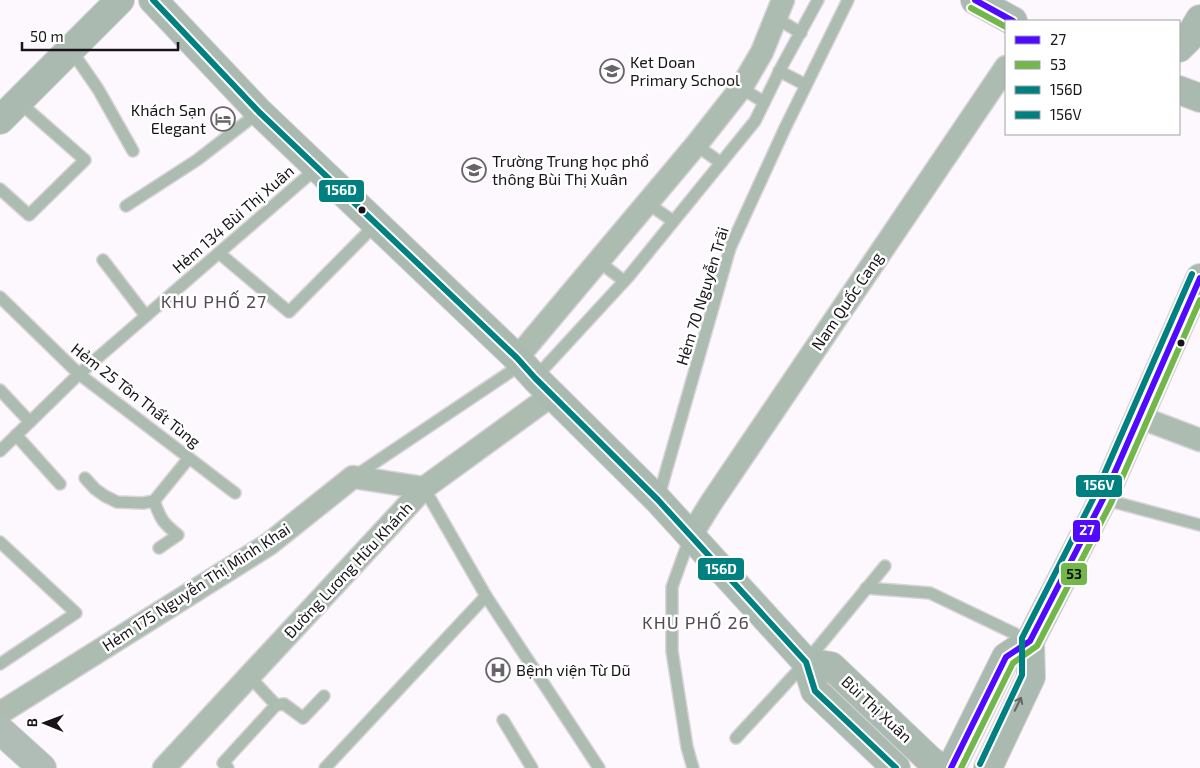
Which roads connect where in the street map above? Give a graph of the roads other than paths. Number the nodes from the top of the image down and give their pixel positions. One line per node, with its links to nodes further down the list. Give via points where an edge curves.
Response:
1 (120, 0): 11 (street)
2 (153, 0): 20 (street, Bùi Thị Xuân)
3 (818, 0): 9 (lane)
4 (848, 0): 14 (lane, Hẻm 70 Nguyễn Trãi)
5 (975, 0): 8 (street)
6 (780, 9): 9 (lane); 15 (street, Đường Lương Hữu Khánh, via 762,52)
7 (1200, 19): 10 (street)
8 (1011, 20)
9 (801, 33): 13 (lane)
10 (1180, 47)
11 (70, 50): 19 (street); 22 (lane, via 98,88)
12 (1005, 68): 55 (street, Nam Quốc Cang)
13 (779, 71): 14 (lane); 18 (lane)
14 (806, 85): 52 (lane, Hẻm 70 Nguyễn Trãi, via 730,248)
15 (741, 88): 18 (lane); 21 (street, Đường Lương Hữu Khánh)
16 (1180, 90): 17 (street)
17 (1200, 98)
18 (764, 102): 23 (lane, via 755,121)
19 (9, 111): 25 (lane, via 85,160 29,215)
20 (259, 112): 24 (street, Bùi Thị Xuân); 27 (lane, via 197,160)
21 (696, 145): 23 (lane); 26 (street, Đường Lương Hữu Khánh)
22 (133, 150)
23 (721, 162): 28 (lane)
24 (318, 167): 29 (street, Bùi Thị Xuân); 30 (lane, Hẻm 134 Bùi Thị Xuân)
25 (0, 189)
26 (647, 202): 28 (lane); 32 (street, Đường Lương Hữu Khánh)
27 (126, 206)
28 (673, 221): 34 (lane)
29 (376, 224): 30 (lane, via 289,312); 38 (street, Bùi Thị Xuân)
30 (218, 253): 36 (lane, Hẻm 134 Bùi Thị Xuân)
31 (104, 260): 36 (lane)
32 (598, 261): 34 (lane); 38 (street, Đường Lương Hữu Khánh)
33 (1200, 278): 40 (street)
34 (624, 281): 38 (lane)
35 (0, 297): 37 (lane, Hẻm 25 Tôn Thất Tùng)
36 (146, 316): 37 (lane, Hẻm 134 Bùi Thị Xuân)
37 (79, 374): 41 (lane, Hẻm 134 Bùi Thị Xuân); 45 (lane, Hẻm 25 Tôn Thất Tùng)
38 (532, 374): 46 (lane); 49 (street, Đường Lương Hữu Khánh); 52 (street, Bùi Thị Xuân)
39 (0, 390): 41 (lane)
40 (1139, 417): 43 (street); 51 (street)
41 (30, 422): 42 (lane, Hẻm 134 Bùi Thị Xuân)
42 (16, 435): 44 (lane, Hẻm 134 Bùi Thị Xuân); 48 (lane)
43 (1200, 440)
44 (2, 444)
45 (189, 458): 50 (lane, Hẻm 25 Tôn Thất Tùng); 53 (lane)
46 (353, 477): 49 (street); 67 (street, Hẻm 175 Nguyễn Thị Minh Khai, via 269,544)
47 (85, 478): 53 (lane, via 95,489 116,502 143,504)
48 (60, 484)
49 (424, 488): 60 (lane); 64 (street, Đường Lương Hữu Khánh)
50 (235, 493)
51 (1103, 499): 54 (lane); 61 (street)
52 (658, 500): 55 (street, Bùi Thị Xuân)
53 (154, 501): 57 (lane, via 164,523 178,535)
54 (1200, 525)
55 (690, 536): 62 (street, Bùi Thị Xuân); 77 (lane, via 672,587 672,651)
56 (2, 547): 63 (lane, via 76,613)
57 (159, 548)
58 (885, 566): 59 (lane)
59 (866, 588): 61 (lane, via 930,593); 62 (lane)
60 (486, 596): 74 (lane); 76 (lane)
61 (1030, 641): 80 (street, via 1006,657); 81 (street, one-way to 61, via 1031,677)
62 (806, 662): 70 (lane); 78 (street, Bùi Thị Xuân, via 815,691); 79 (street, Bùi Thị Xuân, via 831,666)
63 (0, 664)
64 (249, 676): 66 (lane); 72 (street, Đường Lương Hữu Khánh)
65 (324, 696): 66 (lane, via 303,718 284,704)
66 (276, 705): 73 (lane, via 223,764)
67 (0, 713)
68 (503, 720): 75 (lane)
69 (0, 730): 71 (main road)
70 (736, 738)
71 (42, 768)
72 (164, 768)
73 (228, 768)
74 (325, 768)
75 (532, 768)
76 (599, 768)
77 (693, 768)
78 (896, 768)
79 (942, 768)
80 (951, 768)
81 (988, 768)

